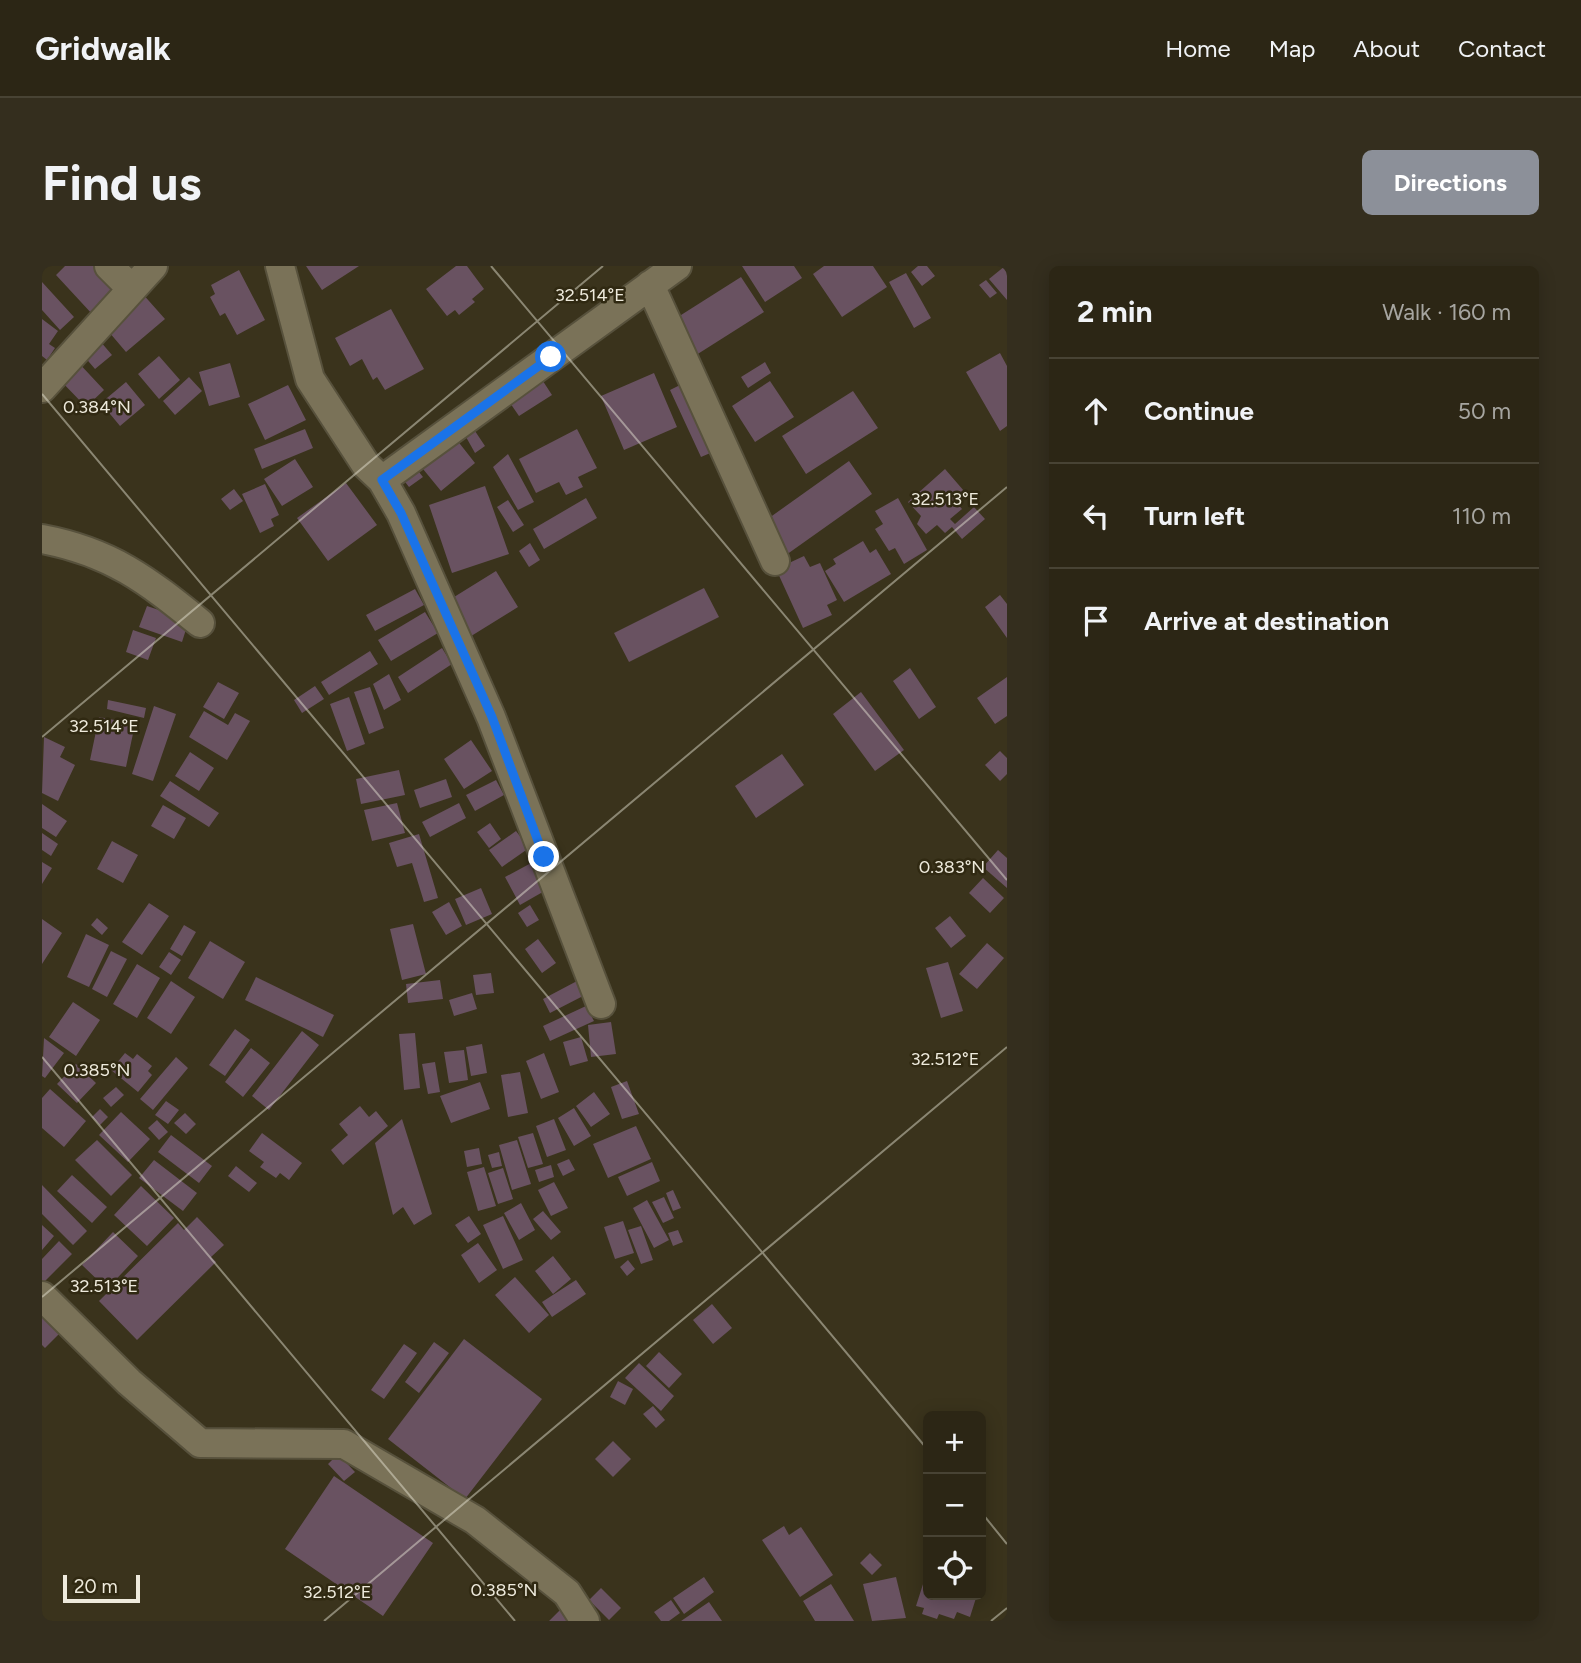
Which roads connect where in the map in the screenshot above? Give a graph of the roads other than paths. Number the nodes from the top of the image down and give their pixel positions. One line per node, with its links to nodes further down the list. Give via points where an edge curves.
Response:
1 (109, 266): 6 (street)
2 (153, 266): 6 (street)
3 (280, 266): 8 (street, via 310,379 366,465)
4 (677, 266): 5 (street)
5 (650, 285): 8 (street); 10 (street)
6 (132, 289): 7 (street)
7 (44, 381)
8 (382, 480): 12 (street, via 492,717)
9 (42, 539): 11 (street, via 87,549 142,576)
10 (775, 561)
11 (200, 623)
12 (601, 1004)
13 (42, 1296): 14 (street, via 129,1382 200,1443 344,1444 475,1520 566,1593)
14 (585, 1621)

